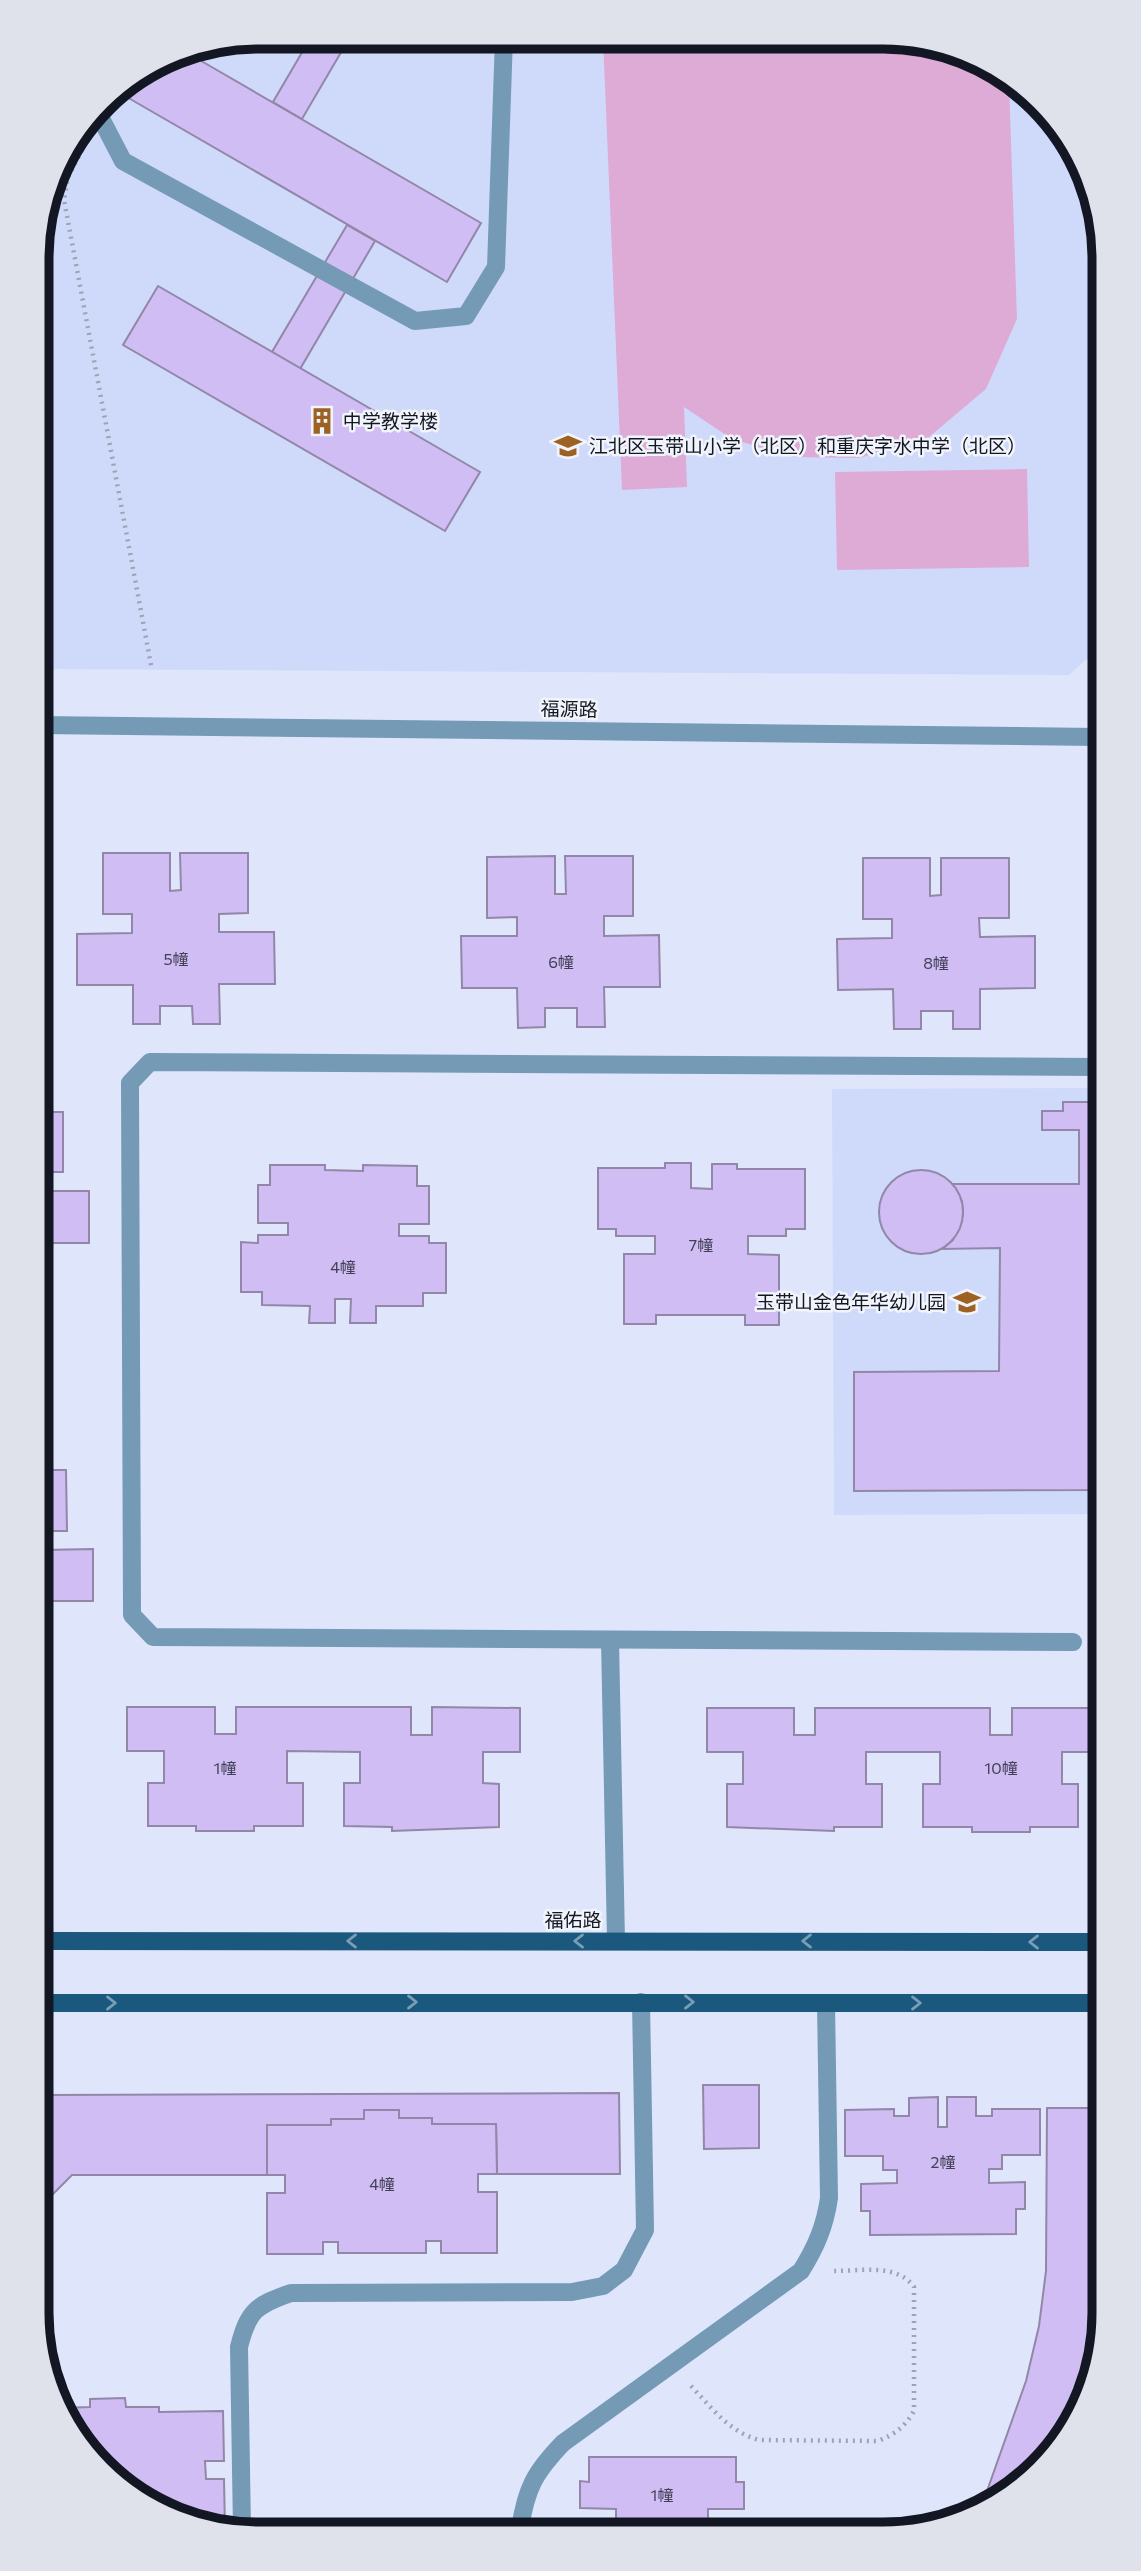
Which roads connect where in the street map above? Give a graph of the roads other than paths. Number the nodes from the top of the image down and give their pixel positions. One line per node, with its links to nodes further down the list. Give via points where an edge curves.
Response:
1 (504, 49): 2 (street, via 496,267 466,316 415,321 122,161)
2 (101, 120)
3 (49, 725): 4 (street, 福源路)
4 (1092, 737)
5 (1092, 1067): 6 (street, via 150,1062 130,1083 132,1615 153,1637)
6 (610, 1640): 7 (street); 9 (street)
7 (1073, 1642)
8 (49, 1941): 9 (main road, 福佑路, one-way to 8)
9 (616, 1941): 10 (main road, 福佑路, one-way to 9)
10 (1092, 1942)
11 (641, 2002): 12 (main road, one-way to 11); 13 (main road, one-way to 13); 15 (street, via 645,2230 624,2270 603,2286 572,2292 291,2293 264,2302 246,2320 239,2347)
12 (49, 2003)
13 (826, 2003): 14 (main road, one-way to 14); 16 (street, via 829,2198 825,2222 801,2271 563,2442 539,2468 524,2498)
14 (1092, 2003)
15 (242, 2522)
16 (521, 2522)

